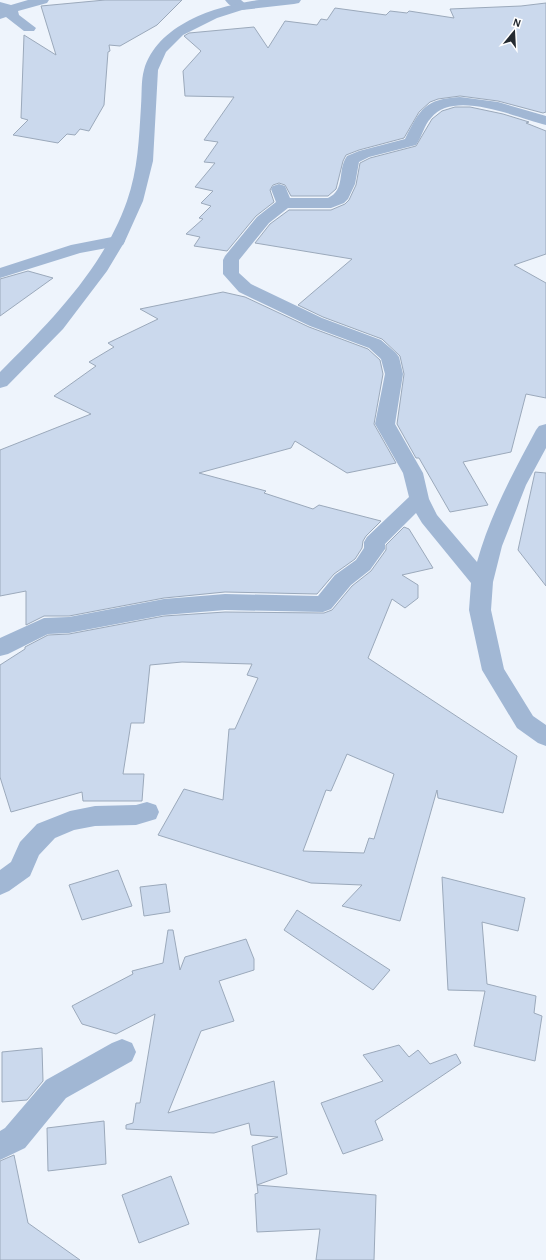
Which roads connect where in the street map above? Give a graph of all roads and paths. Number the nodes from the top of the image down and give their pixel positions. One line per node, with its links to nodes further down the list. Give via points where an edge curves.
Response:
1 (42, 0): 4 (street)
2 (294, 0): 3 (street)
3 (236, 3): 7 (street, via 178,32 160,50 151,70 145,161 135,201)
4 (4, 10): 5 (street)
5 (29, 28)
6 (546, 121): 11 (street, via 506,108 463,101 437,106 423,116 411,142 352,159 347,189 338,201 331,203 281,196 231,260 232,274 245,288 316,322 375,344 390,357 394,374 385,424 414,473)
7 (117, 241): 8 (street, via 77,248); 9 (street, via 101,267 57,325)
8 (0, 273)
9 (0, 382)
10 (546, 430): 12 (street, via 516,486 492,546)
11 (419, 499): 12 (street, via 429,518); 13 (street, via 374,542 375,549 363,565 344,580 323,604 225,602 164,606 69,625 44,626)
12 (482, 582): 14 (street, via 480,610 493,670 526,722)
13 (0, 648)
14 (546, 737)
15 (147, 812): 16 (street, via 136,815 95,816 70,821 46,831 29,849 21,869)
16 (0, 884)
17 (122, 1052): 18 (street, via 56,1089 15,1138)
18 (0, 1146)

